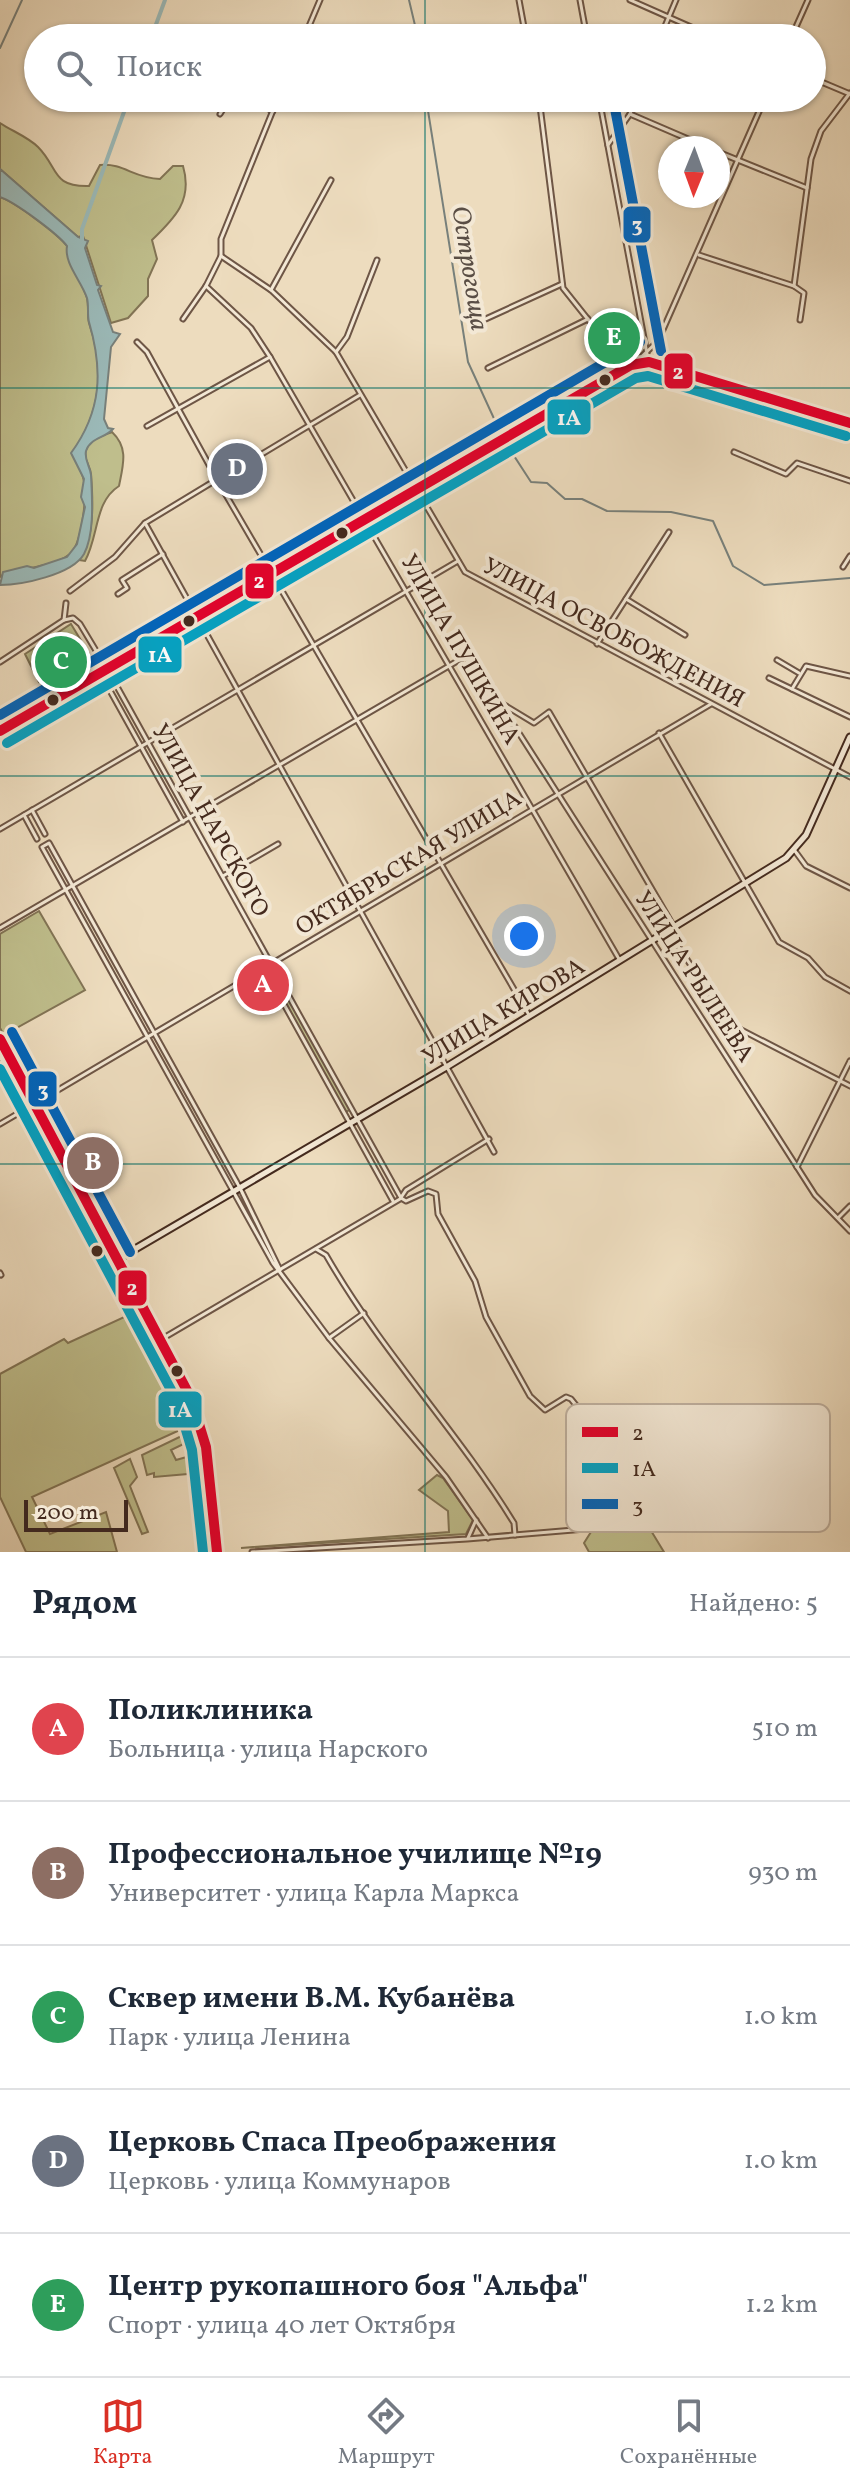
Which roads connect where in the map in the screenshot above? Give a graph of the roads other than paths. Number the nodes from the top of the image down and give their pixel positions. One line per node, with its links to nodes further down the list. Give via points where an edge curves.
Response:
1 (320, 0): 8 (street)
2 (519, 0): 9 (street)
3 (580, 0): 10 (street)
4 (630, 0): 7 (street)
5 (676, 0): 7 (street)
6 (808, 0): 13 (street)
7 (668, 18): 11 (street); 12 (street)
8 (310, 24)
9 (523, 24)
10 (584, 24)
11 (666, 24)
12 (682, 24)
13 (797, 24)
14 (826, 84): 15 (street)
15 (850, 94): 26 (street, via 821,131)
16 (273, 112): 28 (street, via 221,239)
17 (541, 112): 30 (street)
18 (602, 112): 22 (street)
19 (759, 112): 24 (street)
20 (630, 114): 21 (street); 22 (street)
21 (681, 136)
22 (608, 145): 40 (street)
23 (730, 157): 24 (street)
24 (739, 161): 26 (street); 27 (street)
25 (331, 180): 33 (street)
26 (807, 188): 32 (street)
27 (699, 255): 32 (street); 40 (street)
28 (221, 256): 31 (street); 33 (street, УЛИЦА ОСВОБОЖДЕНИЯ)
29 (377, 260): 39 (street)
30 (562, 284): 35 (street); 37 (street)
31 (206, 286): 34 (street); 41 (street, УЛИЦА ПУШКИНА, via 251,328)
32 (794, 286): 36 (street, via 804,293)
33 (271, 290): 39 (street, УЛИЦА ОСВОБОЖДЕНИЯ)
34 (183, 319)
35 (588, 319): 45 (street); 46 (street)
36 (800, 320)
37 (479, 322)
38 (137, 342): 48 (street)
39 (336, 352): 47 (street, УЛИЦА ОСВОБОЖДЕНИЯ)
40 (647, 354): 42 (street); 43 (street); 44 (street)
41 (270, 357): 48 (street); 50 (street, УЛИЦА ПУШКИНА)
42 (645, 362): 43 (main road); 44 (main road)
43 (652, 363): 49 (main road)
44 (633, 364): 45 (main road)
45 (626, 367): 55 (main road)
46 (488, 368)
47 (360, 395): 50 (street); 55 (street, УЛИЦА ОСВОБОЖДЕНИЯ)
48 (180, 410): 51 (street); 53 (street)
49 (850, 423)
50 (310, 425): 53 (street, via 247,463 239,456 227,460); 56 (street, УЛИЦА ПУШКИНА)
51 (147, 426)
52 (734, 452): 54 (street, via 786,474 797,463)
53 (217, 475): 57 (street, via 215,482); 63 (street)
54 (850, 481)
55 (416, 490): 56 (main road); 61 (street, УЛИЦА ОСВОБОЖДЕНИЯ)
56 (365, 521): 63 (main road); 65 (street, УЛИЦА ПУШКИНА)
57 (145, 523): 59 (street); 64 (street, via 115,557)
58 (669, 532): 67 (street)
59 (163, 554): 66 (street, via 122,580 127,588); 69 (street)
60 (850, 556): 62 (street)
61 (458, 561): 65 (street); 72 (street, УЛИЦА ОСВОБОЖДЕНИЯ, via 475,580)
62 (843, 567)
63 (274, 573): 69 (main road); 73 (street)
64 (70, 591)
65 (407, 592): 73 (street); 76 (street, УЛИЦА ПУШКИНА)
66 (118, 594)
67 (626, 599): 71 (street); 72 (street)
68 (66, 603): 70 (street)
69 (198, 618): 77 (main road); 81 (street)
70 (64, 620): 75 (street); 77 (street, УЛИЦА НАРСКОГО, via 73,618 80,624)
71 (685, 635)
72 (597, 644): 84 (street, УЛИЦА ОСВОБОЖДЕНИЯ)
73 (315, 645): 81 (street); 86 (street)
74 (777, 660): 78 (street)
75 (0, 662)
76 (450, 665): 83 (street, УЛИЦА РЫЛЕЕВА, via 468,657); 86 (street); 97 (street, УЛИЦА ПУШКИНА)
77 (105, 670): 87 (main road); 90 (street, УЛИЦА НАРСКОГО); 91 (street, УЛИЦА НАРСКОГО, via 103,678)
78 (799, 673): 79 (street, via 806,666); 82 (street)
79 (850, 676)
80 (769, 678): 82 (street)
81 (238, 689): 90 (street); 92 (street)
82 (792, 689): 85 (street)
83 (499, 702): 94 (street, via 534,723 549,712); 96 (street, УЛИЦА РЫЛЕЕВА)
84 (711, 704): 88 (street, ОКТЯБРЬСКАЯ УЛИЦА); 93 (street, УЛИЦА ОСВОБОЖДЕНИЯ)
85 (850, 717)
86 (358, 720): 92 (street); 107 (street)
87 (0, 731)
88 (659, 733): 94 (street, ОКТЯБРЬСКАЯ УЛИЦА); 109 (street)
89 (850, 737): 93 (main road)
90 (148, 742): 91 (street); 100 (street, УЛИЦА НАРСКОГО)
91 (141, 746): 98 (street); 101 (street, УЛИЦА НАРСКОГО)
92 (279, 766): 100 (street); 113 (street)
93 (836, 769): 95 (street, УЛИЦА ОСВОБОЖДЕНИЯ); 106 (main road)
94 (588, 776): 96 (street, ОКТЯБРЬСКАЯ УЛИЦА); 114 (street)
95 (850, 777)
96 (557, 794): 97 (street, ОКТЯБРЬСКАЯ УЛИЦА); 117 (street, УЛИЦА РЫЛЕЕВА)
97 (532, 809): 107 (street, ОКТЯБРЬСКАЯ УЛИЦА); 120 (street, УЛИЦА ПУШКИНА)
98 (32, 810): 99 (street); 103 (street)
99 (24, 815): 102 (street); 104 (street)
100 (190, 818): 101 (street); 108 (street, УЛИЦА НАРСКОГО)
101 (183, 823): 110 (street)
102 (0, 829)
103 (45, 834)
104 (37, 839)
105 (278, 844): 108 (street)
106 (795, 851): 109 (main road, УЛИЦА КИРОВА); 111 (street, via 806,866)
107 (442, 862): 113 (street, ОКТЯБРЬСКАЯ УЛИЦА); 124 (street)
108 (223, 876): 121 (street, УЛИЦА НАРСКОГО)
109 (745, 881): 114 (main road, УЛИЦА КИРОВА); 123 (street, via 779,942)
110 (73, 886): 112 (street); 112 (street, via 49,843 42,847); 118 (street)
111 (850, 888)
112 (66, 890): 115 (street); 119 (street)
113 (362, 911): 121 (street, ОКТЯБРЬСКАЯ УЛИЦА); 131 (street)
114 (674, 927): 116 (main road, УЛИЦА КИРОВА)
115 (0, 928)
116 (668, 931): 117 (main road, УЛИЦА КИРОВА); 132 (street, via 730,1024)
117 (652, 940): 120 (main road, УЛИЦА КИРОВА); 140 (street, УЛИЦА РЫЛЕЕВА)
118 (110, 955): 119 (street); 125 (street)
119 (104, 958): 127 (street)
120 (620, 961): 124 (main road, УЛИЦА КИРОВА)
121 (272, 966): 122 (street, ОКТЯБРЬСКАЯ УЛИЦА); 135 (street, УЛИЦА НАРСКОГО)
122 (265, 970): 125 (street, ОКТЯБРЬСКАЯ УЛИЦА); 136 (street)
123 (850, 991)
124 (529, 1016): 131 (main road, УЛИЦА КИРОВА)
125 (154, 1035): 127 (street, ОКТЯБРЬСКАЯ УЛИЦА); 141 (street)
126 (0, 1039): 128 (main road)
127 (148, 1039): 134 (street, ОКТЯБРЬСКАЯ УЛИЦА); 142 (street)
128 (7, 1052): 129 (main road); 134 (main road)
129 (0, 1056): 134 (main road)
130 (850, 1061): 132 (street)
131 (448, 1066): 135 (main road, УЛИЦА КИРОВА); 138 (street)
132 (841, 1081): 133 (street); 140 (street)
133 (850, 1086)
134 (32, 1106): 137 (street, ОКТЯБРЬСКАЯ УЛИЦА); 149 (main road, via 106,1248)
135 (357, 1118): 136 (main road, УЛИЦА КИРОВА); 143 (street, УЛИЦА НАРСКОГО)
136 (349, 1123): 141 (main road, УЛИЦА КИРОВА); 144 (street)
137 (0, 1124)
138 (489, 1139): 139 (street); 143 (street, via 402,1192)
139 (494, 1152)
140 (797, 1167): 146 (street, УЛИЦА РЫЛЕЕВА)
141 (240, 1188): 142 (main road, УЛИЦА КИРОВА); 150 (street)
142 (233, 1192): 149 (main road, УЛИЦА КИРОВА); 150 (street)
143 (401, 1198): 144 (street); 154 (street, via 410,1201 428,1191 436,1194 438,1214 530,1396 545,1410 566,1397)
144 (394, 1202): 148 (street)
145 (850, 1206): 146 (street)
146 (838, 1218): 147 (street, УЛИЦА РЫЛЕЕВА)
147 (850, 1231)
148 (316, 1249): 150 (street); 151 (street, via 326,1255)
149 (116, 1257): 153 (main road)
150 (280, 1270): 152 (street); 153 (street)
151 (364, 1313): 152 (street); 157 (street, via 457,1437 514,1523)
152 (329, 1338): 155 (street, via 409,1430)
153 (160, 1340): 161 (main road, via 201,1423)
154 (575, 1404)
155 (476, 1520): 158 (street); 159 (street)
156 (566, 1531): 157 (street)
157 (515, 1535): 158 (street)
158 (488, 1538): 159 (street)
159 (467, 1539): 160 (street)
160 (394, 1544): 162 (street); 163 (street)
161 (217, 1552)
162 (252, 1552)
163 (395, 1552)

